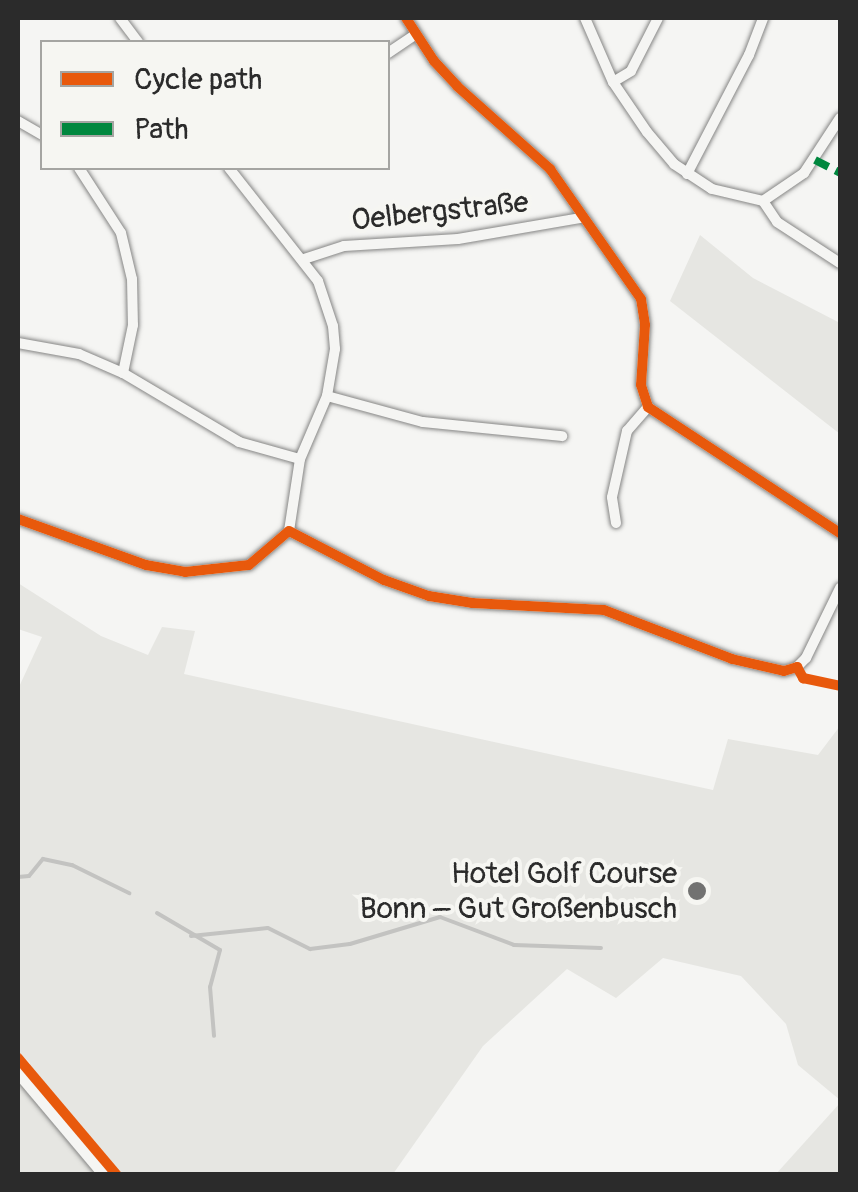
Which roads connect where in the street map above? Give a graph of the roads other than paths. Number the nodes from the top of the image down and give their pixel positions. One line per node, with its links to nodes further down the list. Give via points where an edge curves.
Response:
1 (122, 18): 7 (street)
2 (406, 18): 6 (street)
3 (585, 18): 9 (street)
4 (658, 18): 9 (street, via 630,70)
5 (763, 18): 15 (street)
6 (415, 35): 8 (street); 17 (street, via 457,86 534,150)
7 (137, 40)
8 (390, 52)
9 (613, 82): 15 (street, via 660,148)
10 (840, 118): 16 (street, via 804,173)
11 (18, 121): 12 (street)
12 (40, 134)
13 (80, 170): 21 (street, via 121,233 132,279 133,325)
14 (231, 170): 18 (street)
15 (688, 174): 16 (street, via 735,198)
16 (763, 201): 19 (street, via 777,222)
17 (581, 218): 18 (street, Oelbergstraße, via 458,238 344,246); 23 (street, via 642,298 641,385)
18 (304, 260): 22 (street, via 333,326)
19 (840, 263)
20 (18, 343): 21 (street, via 79,354)
21 (122, 374): 25 (street, via 239,442)
22 (328, 396): 24 (street, via 423,422); 25 (street)
23 (648, 408): 27 (street, via 627,430 612,497); 29 (street)
24 (562, 436)
25 (300, 458): 28 (street)
26 (18, 520): 28 (street, via 146,566 185,572 249,565)
27 (616, 524)
28 (290, 531): 30 (street, via 429,596 604,610 732,659 784,671 806,658)
29 (840, 534)
30 (840, 588)
31 (18, 1072): 32 (street)
32 (104, 1174)

